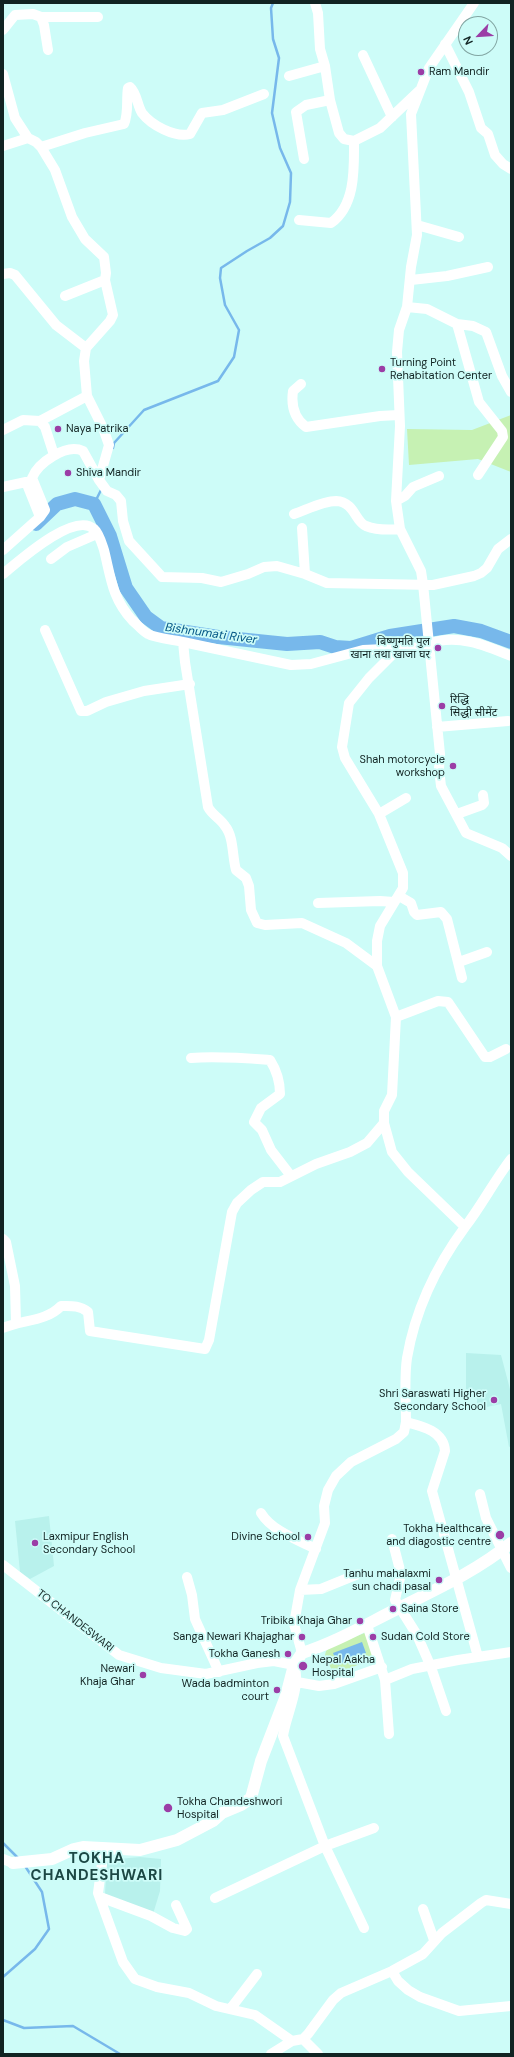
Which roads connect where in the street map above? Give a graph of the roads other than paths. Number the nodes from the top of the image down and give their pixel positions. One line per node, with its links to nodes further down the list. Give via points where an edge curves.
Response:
1 (315, 3): 9 (street, via 320,49)
2 (474, 3): 6 (street)
3 (41, 17): 4 (street); 5 (street, via 34,14 15,15); 7 (street)
4 (98, 17)
5 (3, 30)
6 (445, 44): 12 (street, via 429,68); 21 (street, via 470,92 481,128 488,134 495,155)
7 (48, 50)
8 (363, 55): 15 (street)
9 (325, 66): 11 (street); 14 (street)
10 (3, 74): 16 (street, via 16,118)
11 (289, 76)
12 (420, 89): 15 (street); 23 (street, via 411,114)
13 (264, 94): 19 (street, via 224,110 202,114 187,135 172,132 152,122 142,112 130,87 127,93 124,124 85,132)
14 (330, 100): 17 (street, via 339,133 344,139); 20 (street, via 306,105 296,112)
15 (392, 117): 17 (street, via 380,128)
16 (28, 138): 18 (street); 19 (street)
17 (354, 140): 22 (street, via 354,179 338,218 331,223)
18 (3, 146)
19 (41, 147): 27 (street, via 55,170 72,217 85,239 104,257)
20 (304, 159)
21 (511, 169)
22 (298, 220)
23 (417, 225): 24 (street); 28 (street)
24 (459, 237)
25 (488, 267): 28 (street, via 447,276)
26 (3, 274): 32 (street, via 15,275 56,325)
27 (105, 280): 29 (street); 32 (street, via 113,315 110,322)
28 (411, 280): 30 (street)
29 (65, 296)
30 (407, 307): 31 (street, via 427,309); 36 (street, via 397,352)
31 (457, 324): 34 (street, via 473,326 486,332 502,376); 41 (street, via 479,402 502,431 503,437)
32 (86, 348): 35 (street, via 84,361)
33 (301, 384): 36 (street, via 292,391 291,400 300,424 306,427)
34 (511, 392)
35 (87, 396): 37 (street); 42 (street, via 109,445)
36 (399, 415): 44 (street)
37 (40, 421): 38 (street, via 23,420); 39 (street, via 45,427)
38 (3, 430)
39 (54, 455): 42 (street, via 83,450); 46 (street, via 35,470 32,478 45,507)
40 (439, 476): 44 (street, via 413,487 406,496)
41 (478, 476)
42 (99, 480): 54 (street, via 107,491 121,501 129,541 162,577 202,578 221,582 264,567 277,566)
43 (3, 487): 46 (street, via 26,482)
44 (396, 501): 48 (street)
45 (294, 514): 48 (street, via 337,501 349,506 367,527)
46 (40, 517): 51 (street)
47 (302, 528): 54 (street)
48 (400, 529): 55 (street, via 421,571)
49 (97, 534): 52 (street, via 67,547); 53 (street, via 90,526 77,525 68,528 54,535); 57 (street, via 104,550 114,592 123,609 148,635)
50 (511, 539): 55 (street, via 498,550 487,568 474,576 434,585)
51 (3, 550)
52 (51, 559)
53 (3, 574)
54 (305, 574): 55 (street, via 327,583)
55 (423, 584): 58 (street)
56 (45, 630): 61 (street, via 81,711 144,691)
57 (183, 642): 59 (street, via 291,665 312,664 363,650); 61 (street)
58 (428, 643): 59 (street); 60 (street, via 440,639 456,639 476,643); 63 (street)
59 (399, 648): 66 (street, via 374,672 349,703 342,747 345,758)
60 (511, 656)
61 (190, 684): 73 (street, via 208,807 226,826 236,870 246,878 249,886 253,917 265,925 302,924 334,936)
62 (508, 721): 63 (street)
63 (437, 727): 67 (street, via 441,786)
64 (484, 795): 67 (street, via 482,805)
65 (406, 798): 66 (street)
66 (379, 814): 69 (street, via 403,873 403,888)
67 (457, 814): 68 (street, via 466,833 502,848)
68 (511, 856)
69 (396, 899): 70 (street); 72 (street, via 411,903 417,915 441,912 447,919); 73 (street, via 380,926)
70 (318, 903)
71 (487, 952): 72 (street)
72 (459, 962): 74 (street)
73 (377, 966): 75 (street)
74 (462, 978)
75 (396, 1017): 76 (street, via 445,1000 485,1057); 78 (street, via 392,1095 384,1111)
76 (506, 1049)
77 (191, 1058): 80 (street, via 270,1060 276,1068 280,1094 260,1108 254,1122 262,1130 271,1150)
78 (384, 1123): 80 (street, via 367,1143); 81 (street, via 392,1152 408,1172)
79 (511, 1159): 81 (street)
80 (291, 1176): 83 (street, via 280,1182 263,1182 237,1203 232,1212 209,1340 205,1349 90,1331 88,1312 75,1306 61,1306 53,1314)
81 (465, 1227): 85 (street, via 432,1280 413,1335 407,1359)
82 (3, 1239): 83 (street, via 6,1242 15,1286)
83 (16, 1322): 84 (street)
84 (3, 1328)
85 (406, 1422): 90 (street, via 404,1432 396,1439 351,1462 336,1476 328,1490 324,1506 325,1523); 95 (street, via 437,1434 445,1446 432,1491)
86 (480, 1494): 89 (street, via 486,1518)
87 (261, 1514): 90 (street, via 265,1520 290,1536)
88 (392, 1539): 97 (street, via 401,1574 395,1600)
89 (507, 1547): 92 (street); 95 (main road)
90 (316, 1549): 96 (street)
91 (3, 1565): 105 (street, TO CHANDESWARI, via 119,1655 161,1668 206,1674)
92 (511, 1568)
93 (358, 1574): 96 (street, via 321,1589)
94 (187, 1577): 105 (street, via 195,1619)
95 (457, 1579): 97 (main road); 101 (street)
96 (300, 1590): 100 (street, via 294,1624)
97 (399, 1608): 98 (main road); 104 (street, via 417,1635)
98 (367, 1625): 100 (main road); 103 (street)
99 (511, 1652): 101 (street)
100 (302, 1653): 102 (main road)
101 (478, 1657): 104 (street)
102 (294, 1665): 105 (street, TO CHANDESWARI, via 274,1661); 107 (street); 112 (main road, via 251,1798 241,1806 222,1813 213,1821 177,1840 140,1850)
103 (382, 1666): 106 (street); 107 (street, via 334,1684 319,1686)
104 (431, 1667): 106 (street, via 412,1669); 108 (street)
105 (219, 1672)
106 (385, 1680): 109 (street)
107 (297, 1682): 111 (street, via 283,1736)
108 (446, 1711)
109 (389, 1734)
110 (374, 1828): 111 (street)
111 (325, 1846): 115 (street); 119 (street)
112 (104, 1849): 113 (main road, via 78,1848 52,1859 33,1862); 114 (street)
113 (8, 1861)
114 (100, 1897): 117 (street, via 186,1931); 124 (street, via 123,1962 135,1979 157,1987 189,1993 216,2006)
115 (215, 1898)
116 (511, 1904): 120 (street, via 486,1900)
117 (176, 1905)
118 (423, 1909): 120 (street)
119 (364, 1928)
120 (434, 1940): 121 (street, via 424,1954)
121 (392, 1971): 123 (street, via 398,1981 420,1997 459,2010); 125 (street, via 341,1993)
122 (257, 1974): 124 (street)
123 (511, 2006)
124 (231, 2008): 126 (street, via 255,2015)
125 (303, 2038): 126 (street); 128 (street)
126 (292, 2041): 127 (street)
127 (271, 2054)
128 (318, 2054)

